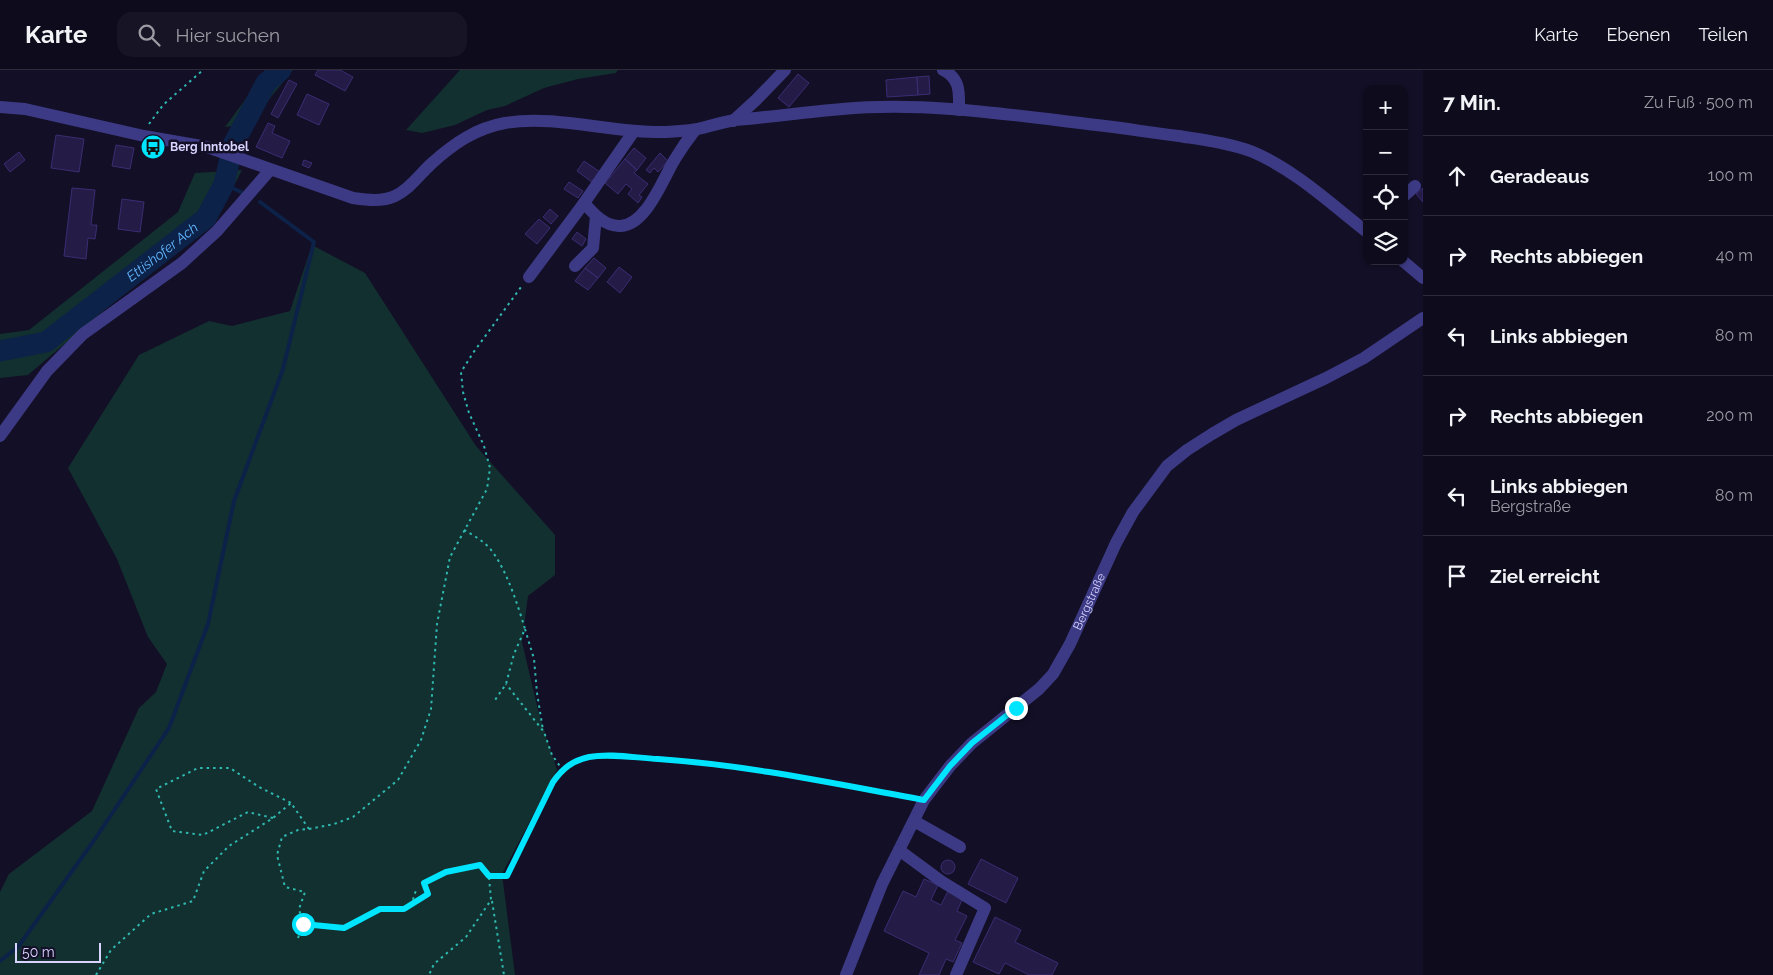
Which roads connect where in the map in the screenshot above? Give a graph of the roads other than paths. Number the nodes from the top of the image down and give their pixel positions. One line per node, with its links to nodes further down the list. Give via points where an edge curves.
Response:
1 (785, 70): 5 (street)
2 (944, 70): 4 (street, via 958,85)
3 (0, 107): 8 (street, via 207,147)
4 (959, 110): 5 (street, via 866,107); 13 (street, via 1128,129 1234,146 1290,173)
5 (733, 121): 6 (street)
6 (694, 130): 7 (street); 12 (street, via 650,206 637,220 619,226 608,224)
7 (634, 131): 8 (street, via 543,121 520,121 489,127 461,140 410,186 381,200 353,198); 11 (street)
8 (270, 170): 19 (street, via 217,231 182,264 83,334 47,371)
9 (1415, 186): 10 (street)
10 (1408, 192)
11 (584, 203): 12 (street); 16 (street)
12 (596, 216): 15 (street, via 593,248)
13 (1363, 229)
14 (1408, 265): 17 (street)
15 (576, 266)
16 (529, 277)
17 (1423, 278)
18 (1423, 318): 20 (street, Bergstraße, via 1364,358 1236,420 1167,466 1133,512 1116,543 1054,674 972,743 950,766 924,800)
19 (0, 436)
20 (914, 821): 21 (street); 22 (street, Bergstraße)
21 (960, 847)
22 (899, 850): 23 (street, Bergstraße); 24 (street, via 985,908)
23 (846, 975)
24 (956, 975)

